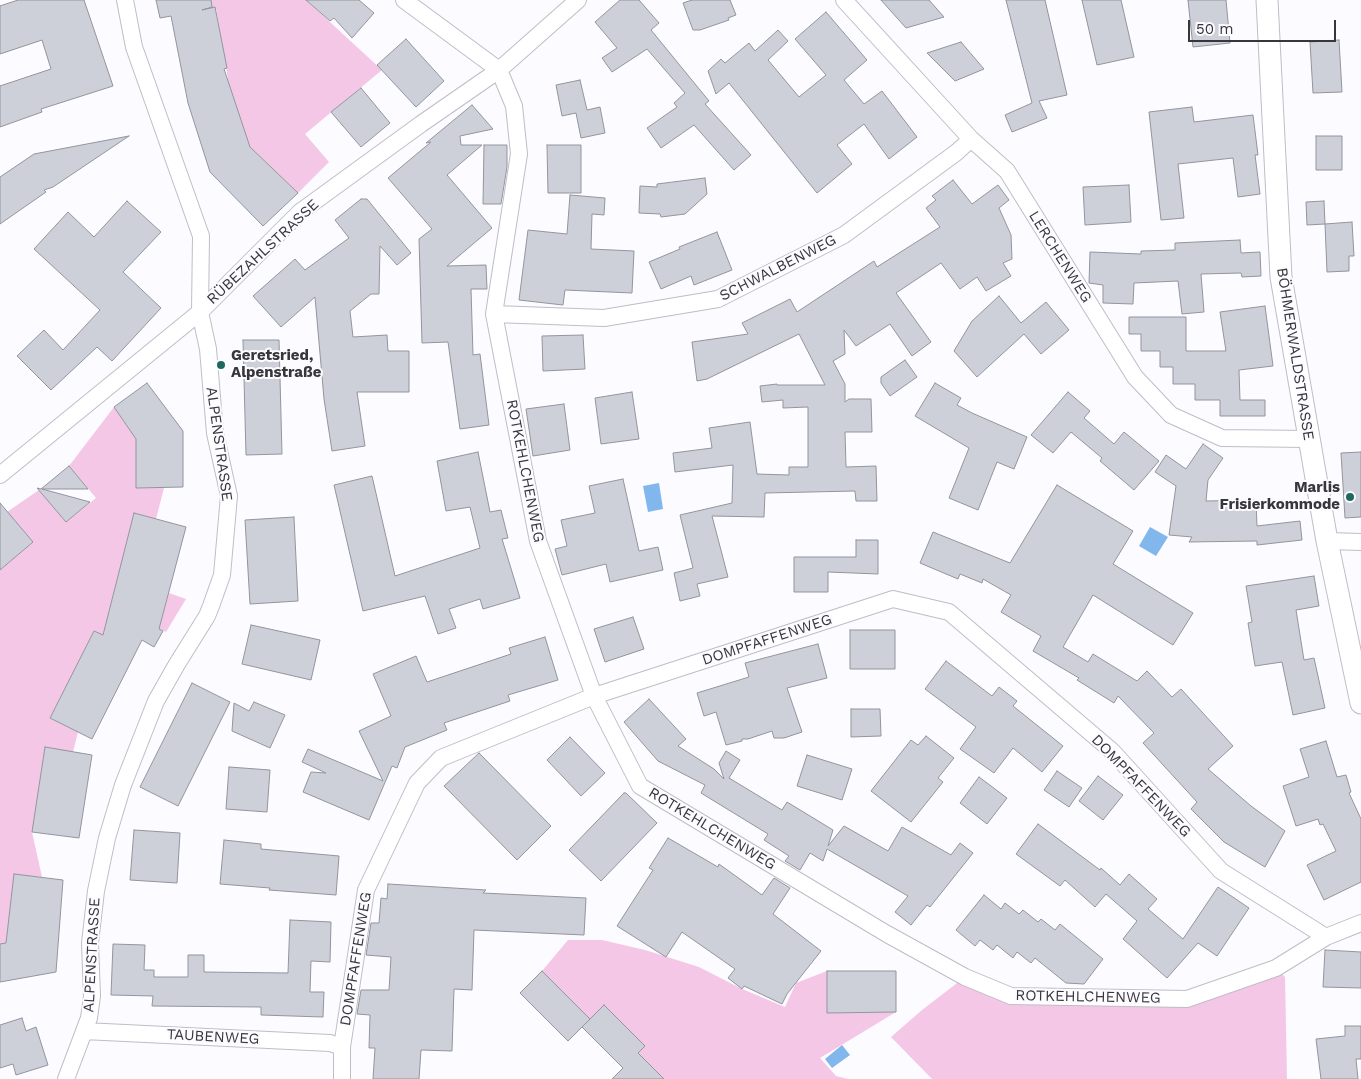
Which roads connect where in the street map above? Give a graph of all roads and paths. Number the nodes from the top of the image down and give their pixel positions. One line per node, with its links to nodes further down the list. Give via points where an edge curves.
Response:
1 (125, 0): 8 (street, ALPENSTRASSE, via 134,47 201,236)
2 (404, 0): 6 (street)
3 (578, 0): 6 (street, RÜBEZAHLSTRASSE)
4 (844, 0): 7 (street, LERCHENWEG)
5 (1267, 0): 10 (street, BÖHMERWALDSTRASSE, via 1281,277)
6 (499, 70): 8 (street, RÜBEZAHLSTRASSE, via 300,212); 9 (street, ROTKEHLCHENWEG, via 514,106 519,154)
7 (972, 140): 9 (street, SCHWALBENWEG, via 844,235 718,299 604,318); 10 (street, LERCHENWEG, via 1007,171 1135,377 1171,415 1222,438)
8 (200, 312): 11 (street, RÜBEZAHLSTRASSE); 18 (street, ALPENSTRASSE, via 208,349 215,433 229,496 222,575 207,616 156,701 123,784 96,891 90,943 92,996)
9 (494, 314): 14 (street, ROTKEHLCHENWEG, via 538,541)
10 (1310, 439): 12 (street, BÖHMERWALDSTRASSE)
11 (0, 475)
12 (1327, 541): 13 (street); 15 (street, BÖHMERWALDSTRASSE)
13 (1361, 542)
14 (594, 696): 17 (street, ROTKEHLCHENWEG, via 640,786 887,934 965,977 1011,996 1188,999 1276,968); 17 (street, DOMPFAFFENWEG, via 893,599 949,612 1112,751 1221,871); 19 (street, DOMPFAFFENWEG, via 440,758 417,782 366,890)
15 (1361, 702)
16 (1361, 923): 17 (street, ROTKEHLCHENWEG)
17 (1326, 937)
18 (84, 1031): 19 (street, TAUBENWEG, via 330,1043); 20 (street, ALPENSTRASSE)
19 (342, 1047): 21 (street, DOMPFAFFENWEG)
20 (66, 1079)
21 (342, 1079)

